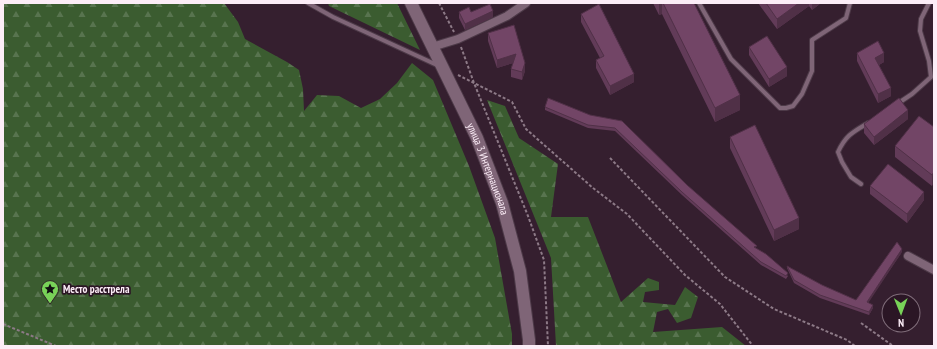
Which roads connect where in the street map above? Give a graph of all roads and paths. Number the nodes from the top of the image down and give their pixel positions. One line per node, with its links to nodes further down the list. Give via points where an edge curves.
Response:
1 (308, 3): 10 (lane)
2 (410, 3): 9 (main road, улица 3 Интернационала)
3 (439, 3): 8 (path)
4 (526, 3): 8 (street, via 507,16)
5 (699, 3): 6 (lane, via 731,59 780,108 786,108 793,106 802,94 812,71 812,40 846,18)
6 (850, 3)
7 (929, 3): 12 (lane, via 921,19 920,31 931,77)
8 (458, 39): 9 (street); 11 (path)
9 (432, 47): 10 (main road, улица 3 Интернационала)
10 (442, 67): 11 (path); 21 (main road, улица 3 Интернационала, via 477,138 502,203 520,270)
11 (474, 83): 22 (path, via 544,260); 23 (path, via 512,102 526,129 627,214 685,275 720,304)
12 (892, 107)
13 (872, 120): 15 (lane, via 843,141 838,152 851,177)
14 (610, 158): 24 (path, via 725,277 774,309 847,340)
15 (861, 184)
16 (908, 256): 17 (street)
17 (934, 270)
18 (861, 323): 25 (path)
19 (3, 324): 20 (path)
20 (56, 346)
21 (529, 346)
22 (548, 346)
23 (754, 346)
24 (855, 346)
25 (893, 346)

